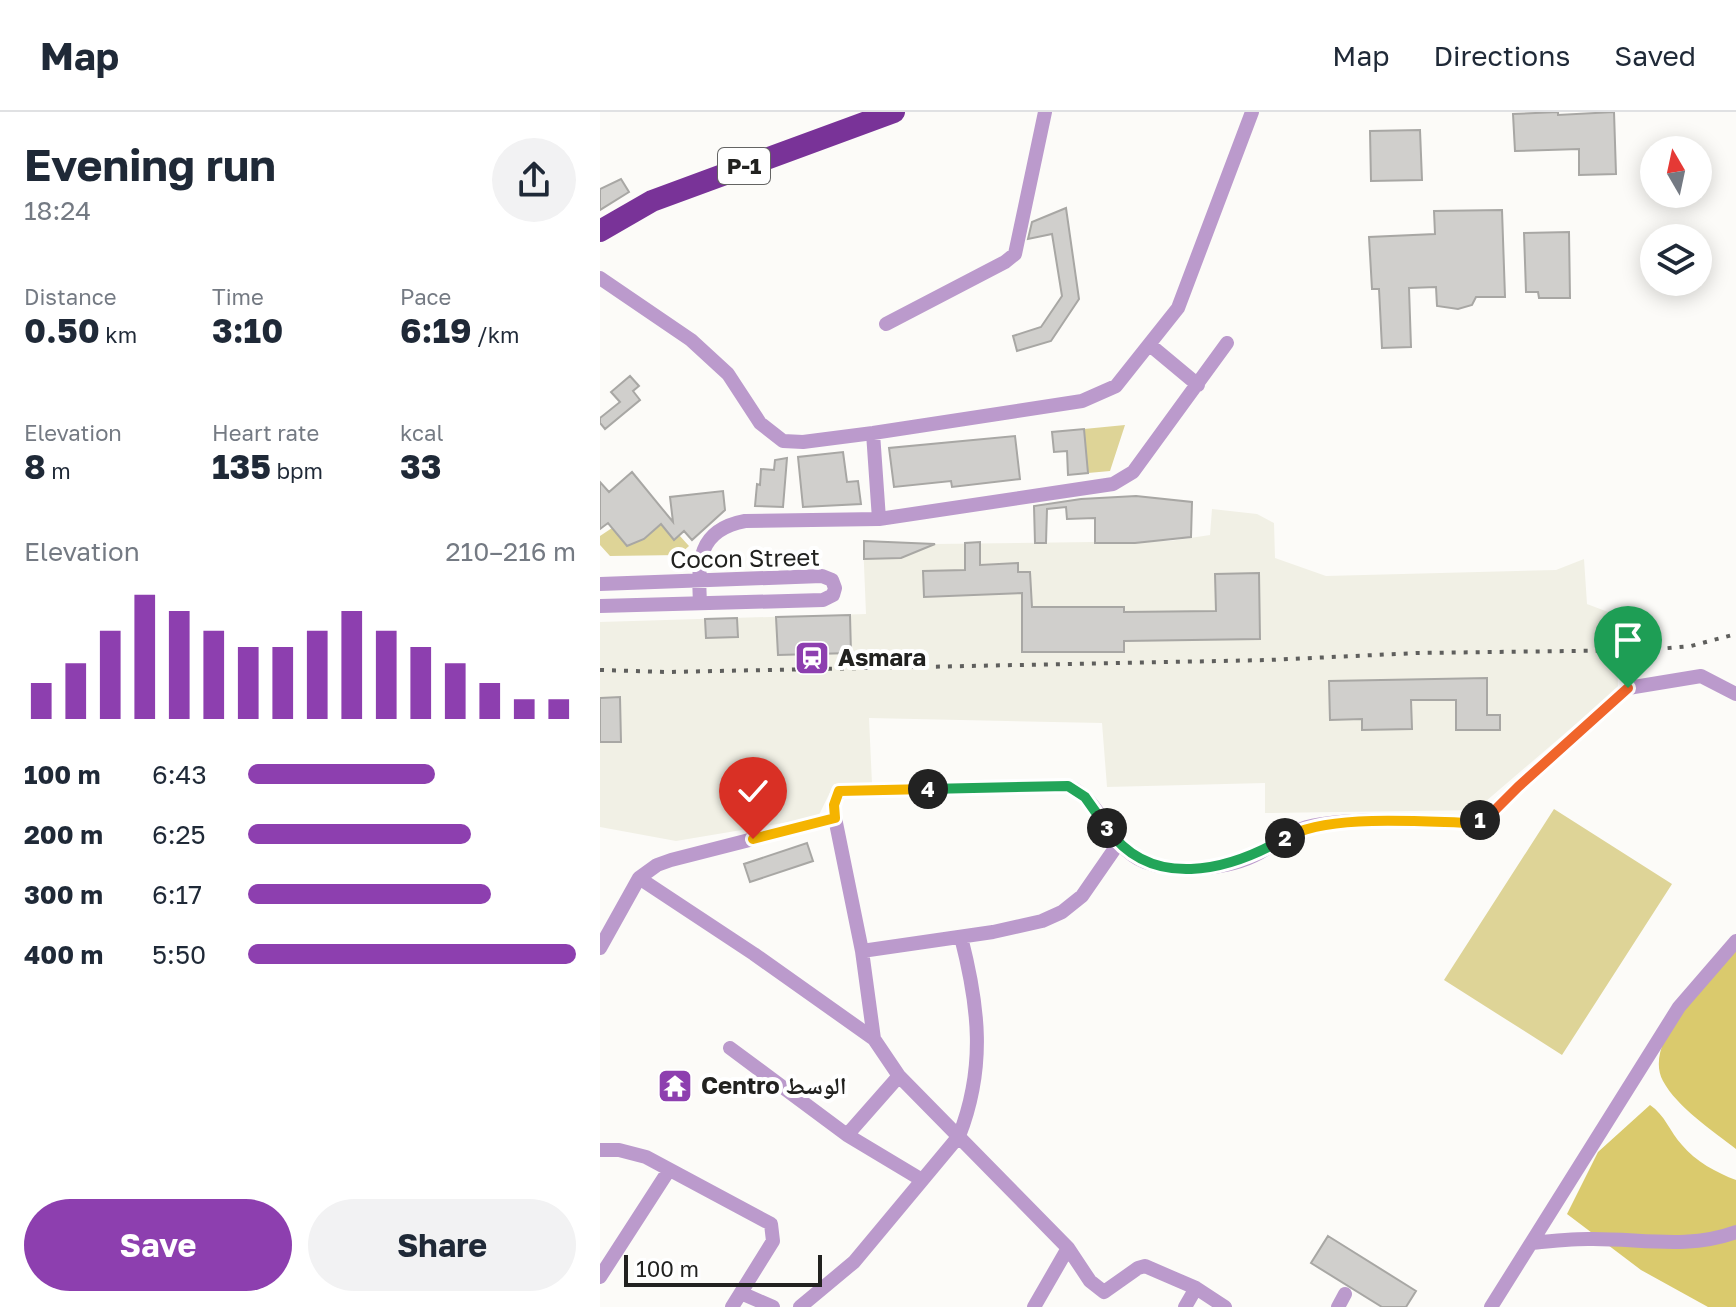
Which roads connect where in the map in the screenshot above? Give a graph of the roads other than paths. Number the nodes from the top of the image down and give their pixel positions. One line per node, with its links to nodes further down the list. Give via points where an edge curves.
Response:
1 (894, 112): 4 (highway, P-1)
2 (1045, 112): 7 (street, via 1015,254)
3 (1252, 112): 9 (street, via 1178,308)
4 (849, 120): 5 (highway, P-1, via 652,201)
5 (600, 231)
6 (600, 278): 11 (street, via 691,340 728,374 760,423 783,441)
7 (886, 324)
8 (1227, 343): 10 (street)
9 (1150, 345): 10 (street); 11 (street, via 1116,386 1082,401)
10 (1198, 385): 12 (street, via 1133,472 1113,484)
11 (873, 433): 12 (street)
12 (879, 519): 13 (street, via 731,523 703,548)
13 (699, 580): 14 (street, Cocon Street); 15 (street); 15 (street, Cocon Street, via 826,576 835,588 823,600)
14 (600, 584)
15 (700, 603): 16 (street, Cocon Street)
16 (600, 606)
17 (1736, 694): 19 (street, via 1701,676 1628,688 1490,815 1473,823 1308,827 1255,856 1197,869 1143,862)
18 (835, 818): 19 (street, via 839,791 1068,786 1085,797); 20 (street, via 671,860); 24 (street)
19 (1118, 844): 21 (street, via 1082,896 1062,912)
20 (639, 878): 23 (street); 25 (street)
21 (961, 937): 24 (street); 29 (street, via 979,1037 968,1112)
22 (1736, 941): 34 (street, via 1679,1007)
23 (600, 948)
24 (862, 951): 25 (street)
25 (874, 1039): 27 (street)
26 (730, 1048): 28 (street)
27 (899, 1076): 28 (street); 29 (street)
28 (847, 1135): 32 (street)
29 (959, 1136): 32 (street); 35 (street)
30 (600, 1150): 31 (street, via 646,1157)
31 (669, 1170): 36 (street); 38 (street, via 771,1224 773,1241)
32 (922, 1180): 41 (street, via 854,1262)
33 (1736, 1232): 34 (street, via 1693,1243)
34 (1532, 1243): 45 (street)
35 (1068, 1248): 37 (street, via 1104,1292 1145,1266); 42 (street)
36 (600, 1277)
37 (1196, 1288): 43 (street); 44 (street)
38 (741, 1293): 39 (street); 40 (street)
39 (732, 1307)
40 (773, 1307)
41 (800, 1307)
42 (1034, 1307)
43 (1185, 1307)
44 (1225, 1307)
45 (1491, 1307)

